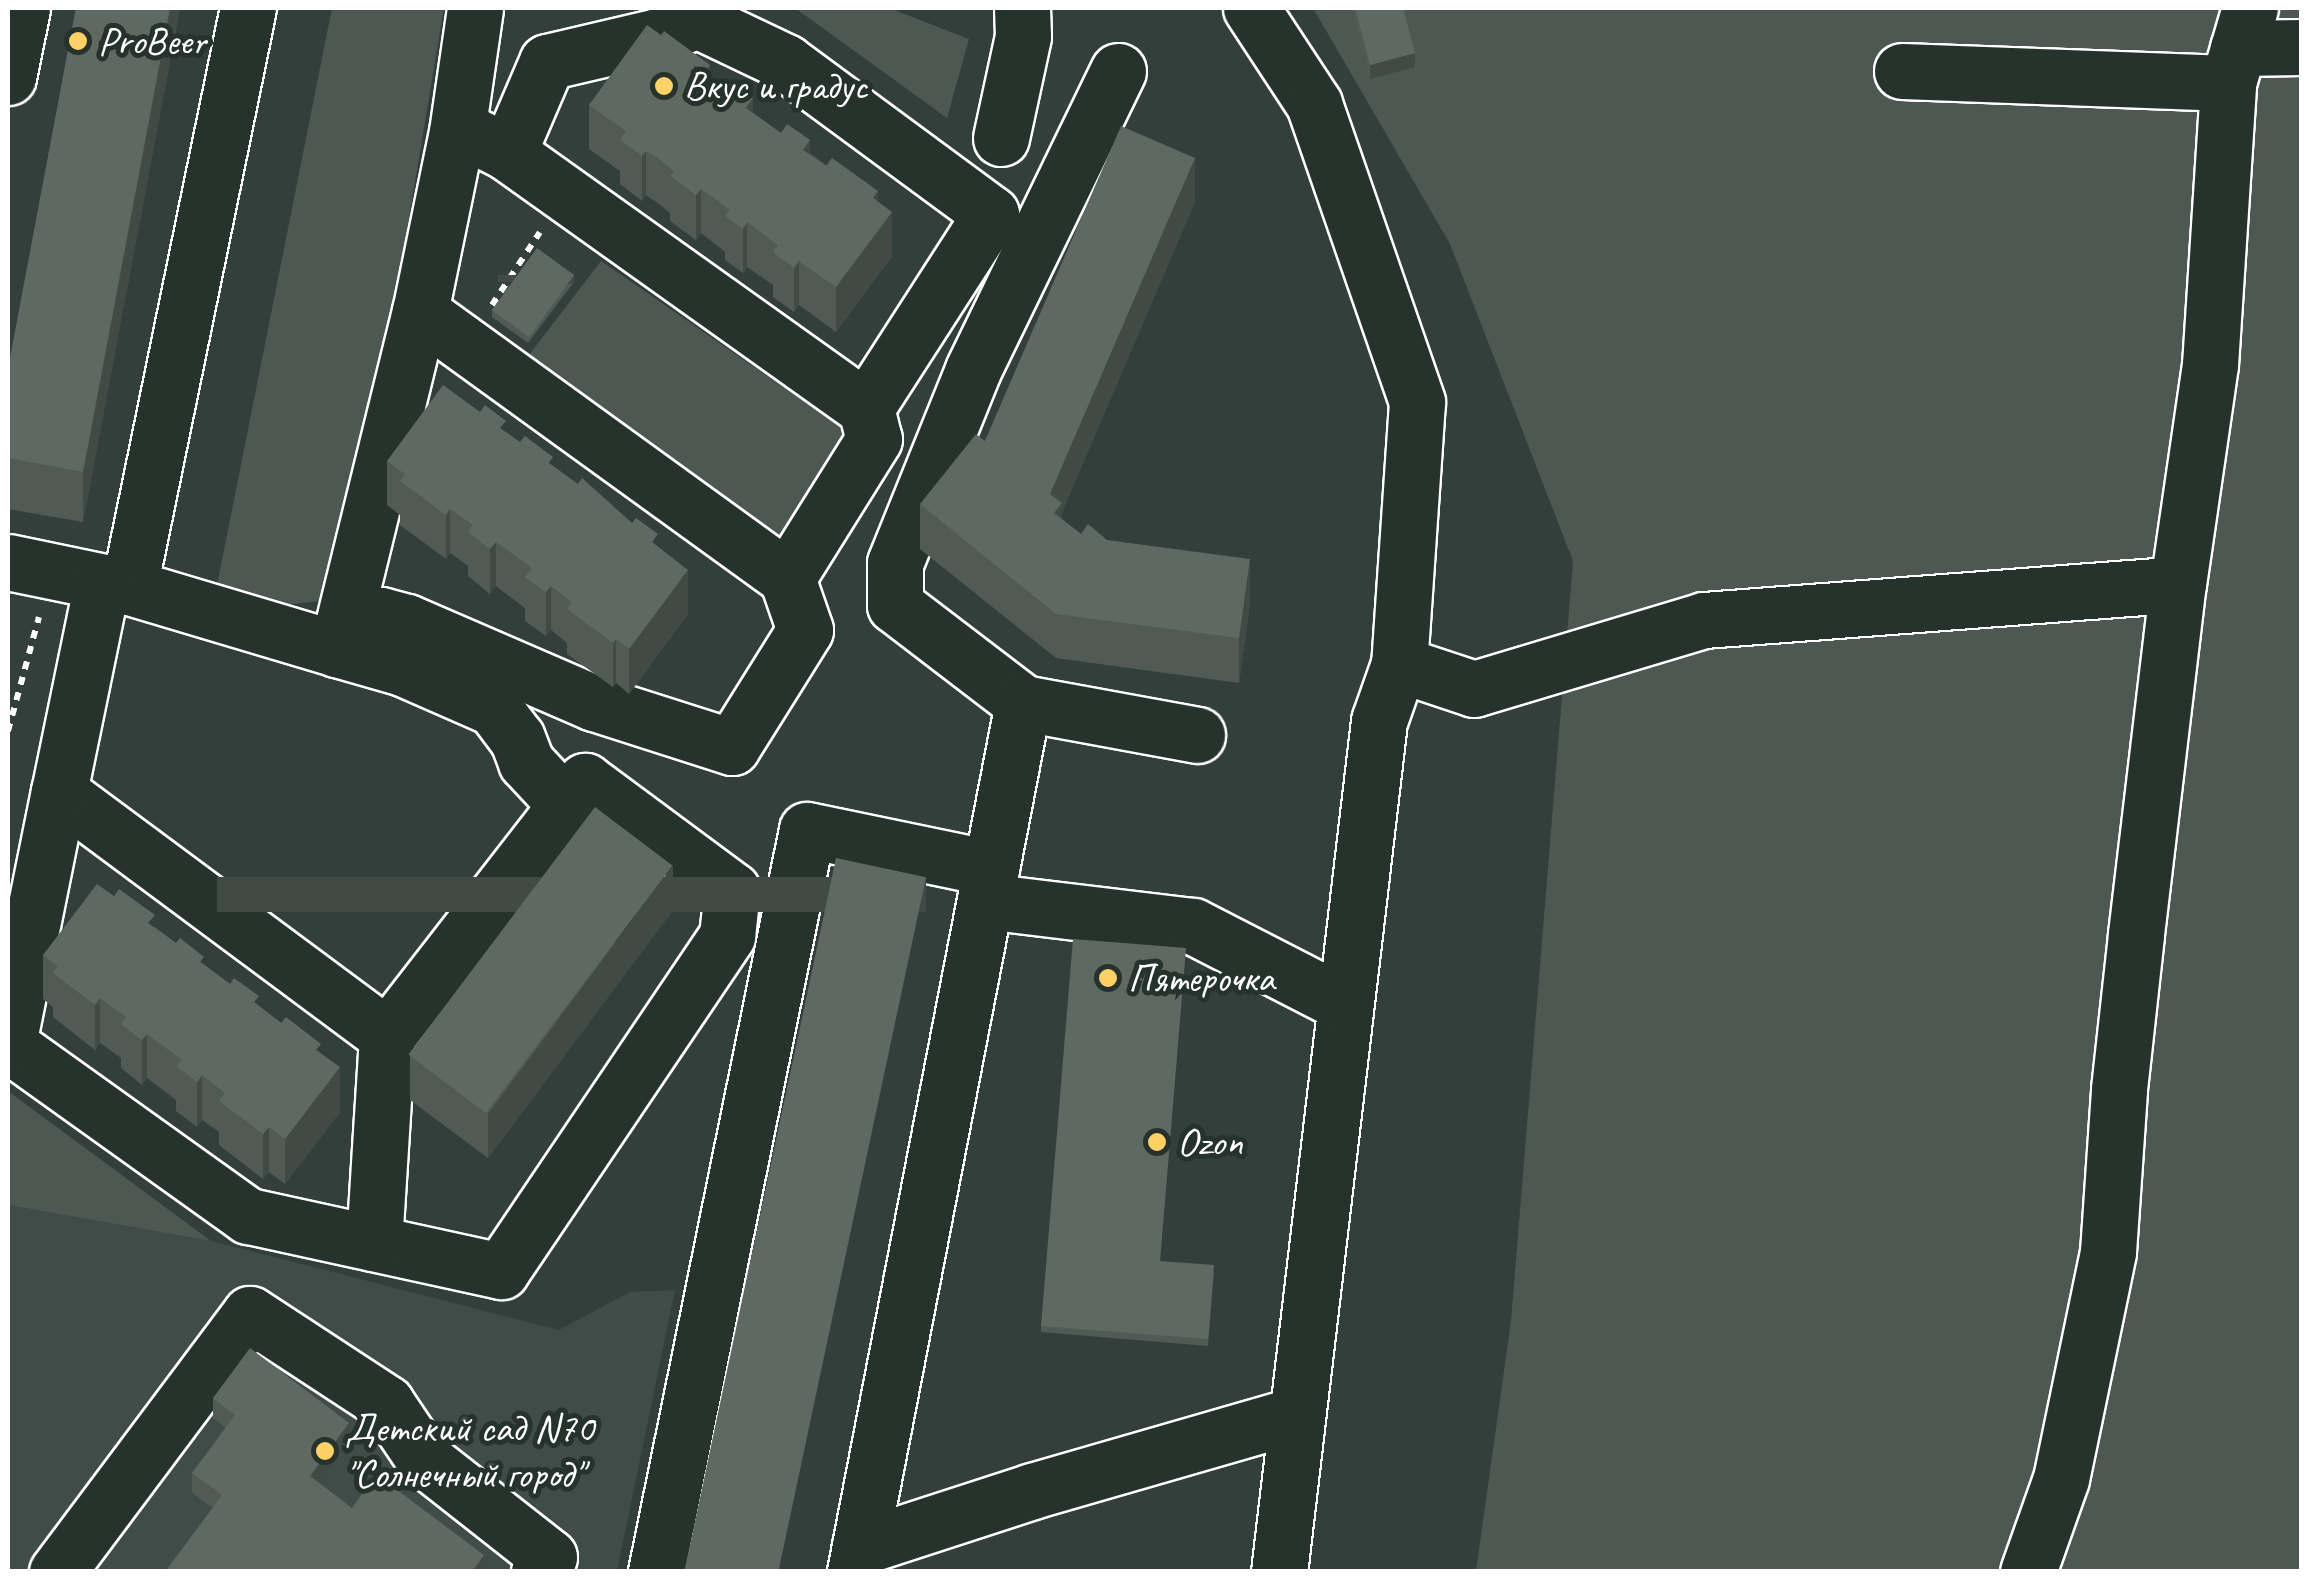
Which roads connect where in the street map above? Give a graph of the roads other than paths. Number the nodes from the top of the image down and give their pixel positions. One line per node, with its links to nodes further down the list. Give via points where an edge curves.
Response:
1 (22, 8): 11 (street)
2 (248, 8): 17 (street)
3 (474, 8): 12 (street)
4 (1022, 8): 13 (street, via 1023,36)
5 (1250, 8): 21 (street, via 1314,104 1417,402)
6 (698, 14): 14 (street, via 658,36 546,62); 16 (street, via 785,62 991,214)
7 (2239, 46): 8 (street); 9 (street); 19 (street, via 2210,365)
8 (2302, 47)
9 (1902, 70)
10 (1118, 71): 22 (street, via 973,370 895,562 894,605)
11 (8, 77)
12 (457, 132): 14 (street); 15 (street)
13 (1002, 138)
14 (508, 153): 16 (street)
15 (420, 312): 18 (street); 20 (street)
16 (866, 408): 18 (street, via 874,439)
17 (72, 576): 20 (street); 24 (street)
18 (787, 578): 20 (street, via 805,630 732,747 594,703 381,615)
19 (2178, 584): 21 (street, via 1704,620 1474,689); 36 (street, via 2119,1088 2108,1252 2061,1479)
20 (337, 649): 25 (street, via 402,668 494,708 526,762)
21 (1399, 664): 27 (street, via 1379,721)
22 (1024, 704): 23 (street); 26 (street)
23 (1197, 735)
24 (59, 792): 28 (street); 29 (street, via 8,1044 248,1216)
25 (566, 805): 28 (street); 29 (street, via 584,781 732,890 727,936 501,1271)
26 (988, 884): 27 (street, via 1193,926); 31 (street); 34 (street, via 807,830)
27 (1345, 1004): 30 (street)
28 (387, 1036): 29 (street)
29 (374, 1243)
30 (1296, 1415): 31 (street, via 1032,1491); 35 (street)
31 (858, 1559)
32 (57, 1572): 33 (street, via 250,1314 386,1403 423,1458 549,1557)
33 (539, 1572)
34 (656, 1572)
35 (1279, 1572)
36 (2028, 1572)

